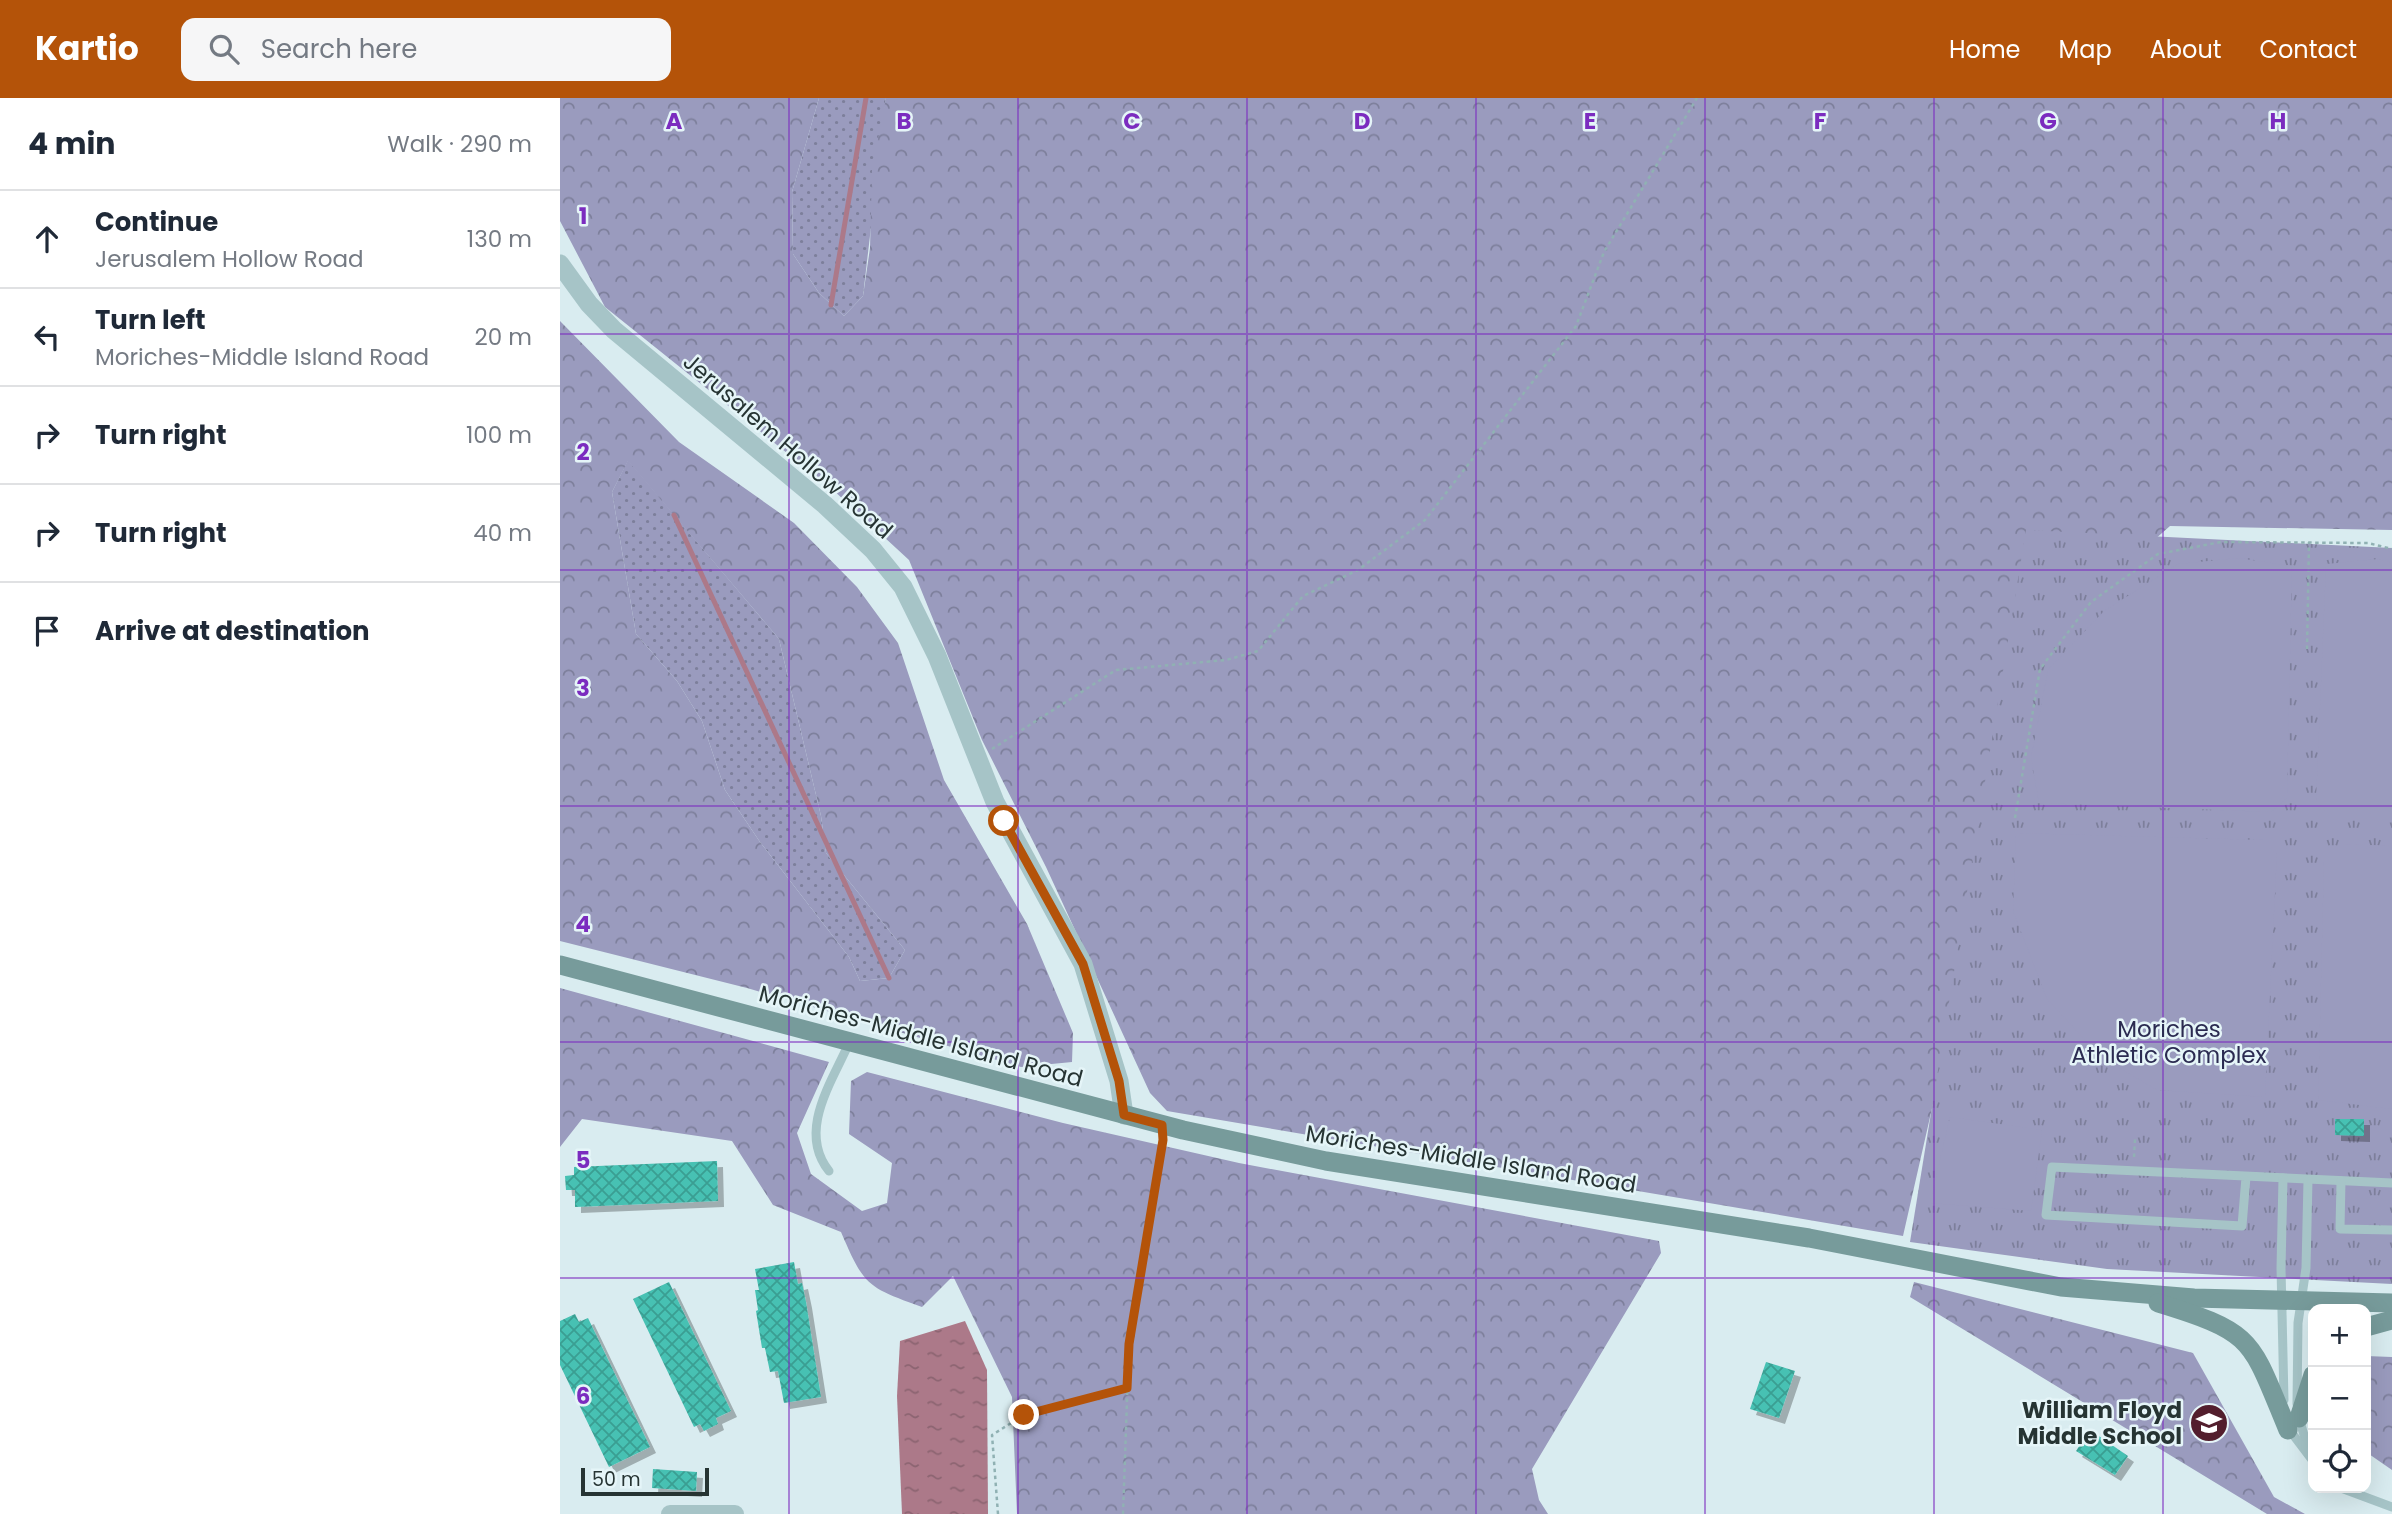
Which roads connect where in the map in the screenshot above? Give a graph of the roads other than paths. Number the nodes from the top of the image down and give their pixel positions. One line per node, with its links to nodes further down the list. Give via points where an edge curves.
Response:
1 (560, 264): 4 (street, Jerusalem Hollow Road, via 614,330 791,476 884,563 921,620 1004,821 1083,964 1112,1056)
2 (560, 965): 3 (main road, Moriches-Middle Island Road)
3 (849, 1043): 4 (main road, Moriches-Middle Island Road); 5 (lane, via 817,1115 816,1145)
4 (1124, 1115): 12 (main road, Moriches-Middle Island Road, via 1367,1169 1809,1238 2027,1282)
5 (829, 1171)
6 (2246, 1177): 6 (lane, via 2052,1167 2046,1215 2242,1226); 7 (lane)
7 (2284, 1178): 8 (lane); 13 (lane)
8 (2308, 1180): 9 (lane); 13 (lane, via 2306,1268)
9 (2341, 1181): 10 (lane); 11 (lane, via 2340,1229)
10 (2392, 1183)
11 (2392, 1230)
12 (2127, 1294): 13 (main road, Moriches-Middle Island Road); 18 (main road, via 2213,1320 2245,1341)
13 (2292, 1300): 14 (main road, Moriches-Middle Island Road); 18 (lane); 18 (lane, via 2282,1390)
14 (2392, 1303)
15 (2392, 1320): 16 (main road)
16 (2371, 1326)
17 (2308, 1388): 18 (main road)
18 (2294, 1424): 19 (lane); 20 (lane)
19 (2308, 1451)
20 (2308, 1451)
21 (2354, 1493): 22 (lane)
22 (2392, 1507)
23 (670, 1514): 24 (street)
24 (735, 1514)

